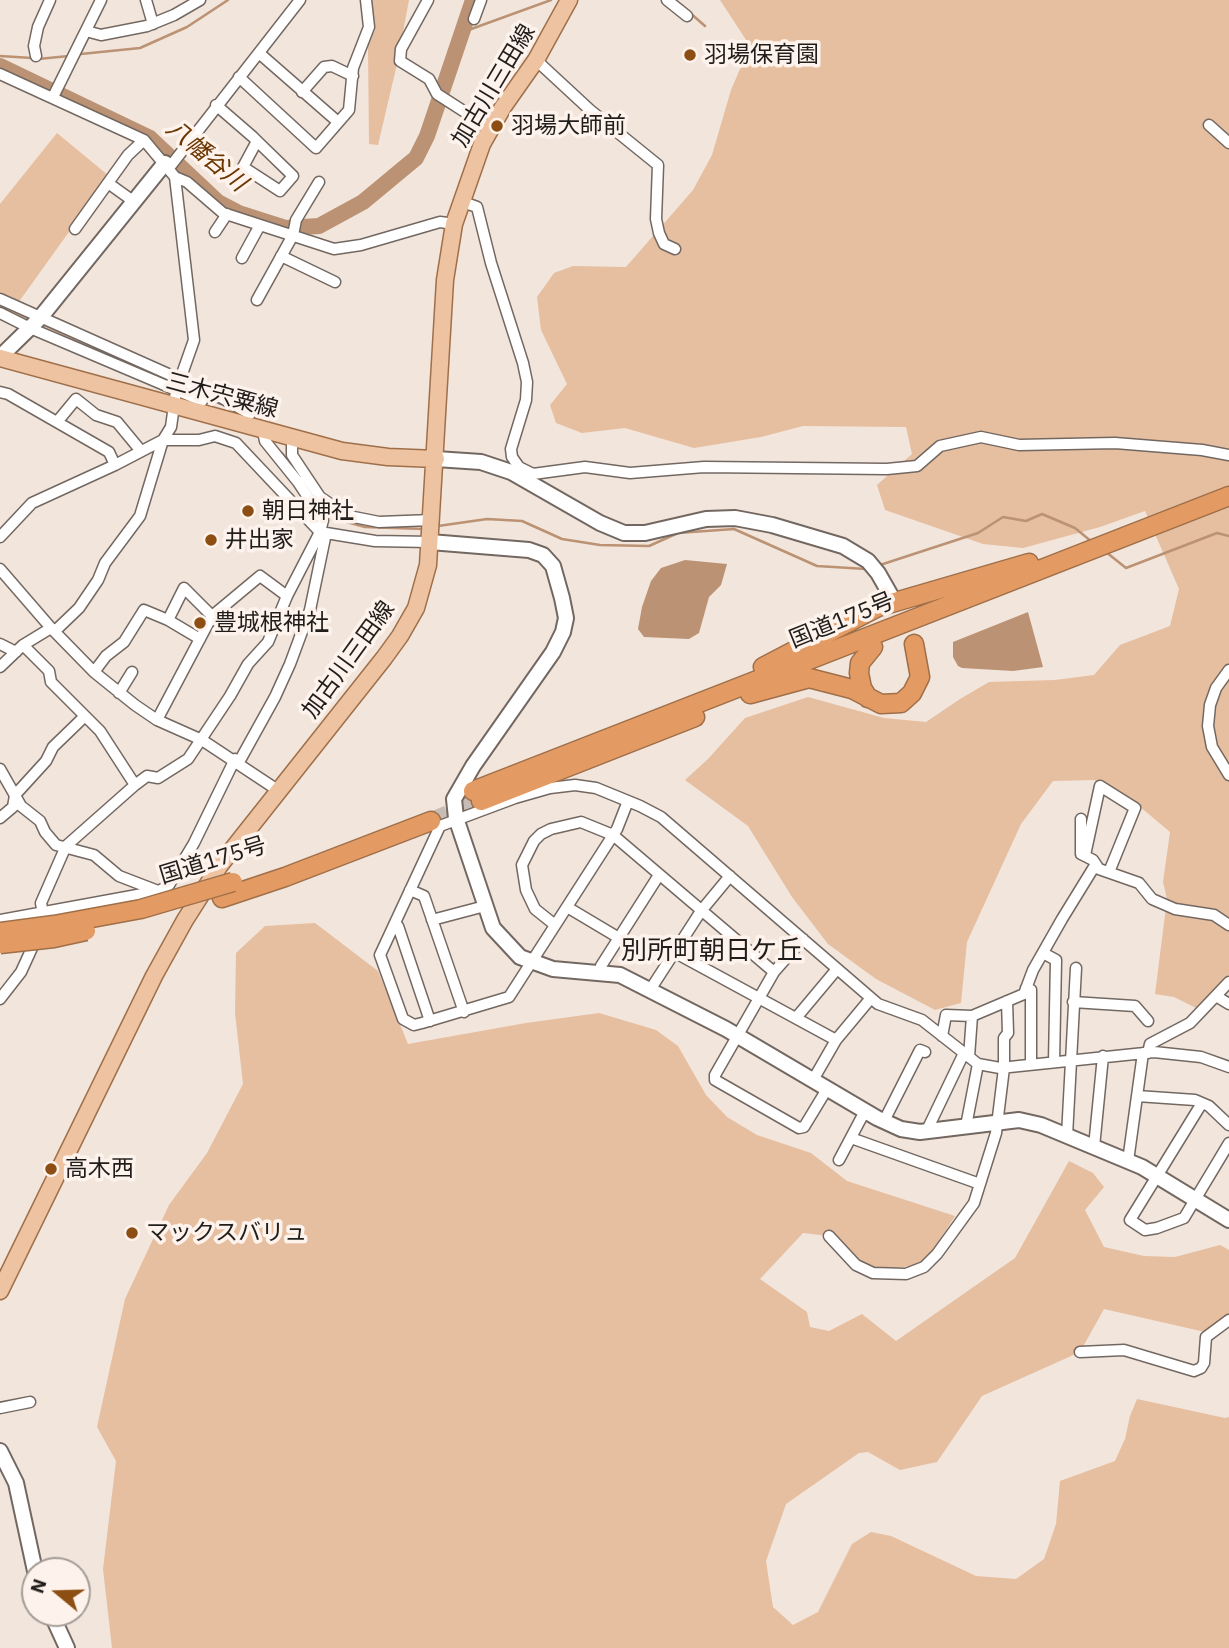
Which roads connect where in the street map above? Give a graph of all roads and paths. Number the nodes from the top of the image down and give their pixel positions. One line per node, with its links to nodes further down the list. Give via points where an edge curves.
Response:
1 (50, 0): 16 (street, via 38,27)
2 (101, 0): 14 (street)
3 (146, 0): 13 (street)
4 (200, 0): 13 (street)
5 (299, 0): 15 (street)
6 (366, 0): 19 (street, via 369,27)
7 (428, 0): 26 (street, via 401,49 400,61)
8 (481, 0): 12 (street)
9 (569, 0): 17 (main road, 加古川三田線)
10 (667, 0): 11 (street)
11 (687, 16)
12 (474, 19)
13 (153, 24): 14 (street, via 101,35)
14 (86, 31): 21 (street)
15 (259, 52): 20 (street); 22 (street)
16 (36, 55)
17 (536, 60): 26 (main road, 加古川三田線); 41 (street, via 658,165 656,219 664,243)
18 (0, 74): 21 (street)
19 (353, 76): 22 (street, via 324,67); 24 (street, via 349,110)
20 (239, 77): 23 (street); 24 (street, via 316,148)
21 (55, 92): 27 (street)
22 (302, 92): 24 (street)
23 (216, 105): 28 (street); 30 (street)
24 (338, 122)
25 (1209, 125): 29 (street)
26 (490, 128): 34 (main road, 加古川三田線)
27 (144, 140): 30 (street); 32 (street)
28 (257, 141): 28 (street, via 293,176 280,191 243,167)
29 (1229, 143)
30 (172, 166): 33 (street); 35 (street); 50 (street, via 194,340)
31 (319, 181): 40 (street, via 296,220)
32 (108, 183): 33 (street); 38 (street)
33 (133, 201): 48 (street)
34 (460, 201): 36 (main road, 加古川三田線); 63 (street, via 477,208 527,382 512,457 530,473)
35 (227, 214): 37 (street); 39 (street)
36 (454, 224): 40 (street, via 440,222 361,245 334,248); 61 (main road, 加古川三田線, via 444,280)
37 (260, 225): 40 (street); 43 (street)
38 (75, 229)
39 (215, 232)
40 (293, 235): 42 (street)
41 (675, 249)
42 (281, 256): 44 (street); 46 (street)
43 (242, 258)
44 (335, 282)
45 (0, 299): 48 (street)
46 (257, 300)
47 (0, 313): 48 (street)
48 (35, 323): 49 (street); 50 (street); 52 (street)
49 (0, 358): 52 (main road, 三木宍粟線)
50 (180, 379): 52 (street); 54 (street)
51 (0, 392): 55 (street)
52 (175, 399): 53 (street); 56 (main road, 三木宍粟線); 58 (street, via 171,427)
53 (202, 401)
54 (250, 414)
55 (57, 422): 59 (street, via 76,399 96,415 117,422); 62 (street, via 108,452)
56 (264, 431): 57 (main road, 三木宍粟線); 68 (street, via 265,441 323,520)
57 (292, 438): 61 (main road, 三木宍粟線, via 342,451); 67 (street, via 292,455 320,496 339,510 354,517)
58 (163, 440): 59 (street); 68 (street, via 215,436 236,443); 76 (street, via 140,516 79,608)
59 (141, 451): 62 (street)
60 (1229, 455): 63 (street, via 1115,443 1019,445 981,437 940,446 917,466 907,467 704,467 630,473 585,467)
61 (436, 459): 64 (street, via 481,462); 67 (main road, 加古川三田線)
62 (115, 465): 69 (street, via 32,503)
63 (546, 473): 64 (street)
64 (540, 488): 73 (street, via 624,533 734,518 843,546 868,561)
65 (1229, 496): 70 (highway, 国道175号)
66 (1229, 507): 80 (highway, 国道175号)
67 (431, 529): 68 (street, via 375,541); 97 (main road, 加古川三田線, via 425,582 400,636); 101 (street, via 543,555 553,566 566,618 553,652 454,799)
68 (323, 533): 72 (street); 93 (street, via 310,610 294,653 275,697)
69 (0, 537)
70 (1107, 542): 73 (highway); 89 (highway, 国道175号)
71 (0, 569): 76 (street)
72 (287, 596): 74 (street, via 260,576); 92 (street, via 268,642 248,664)
73 (897, 608): 89 (highway, via 720,687)
74 (212, 616): 75 (street, via 184,589); 77 (street)
75 (168, 620): 77 (street); 84 (street, via 144,610 124,642)
76 (53, 630): 81 (street); 84 (street)
77 (200, 639): 91 (street)
78 (914, 643): 88 (highway, via 920,677 912,693 901,703 881,704)
79 (0, 644): 81 (street)
80 (873, 647): 87 (highway, 国道175号); 88 (highway, via 860,663 859,673)
81 (19, 648): 82 (street); 90 (street, via 49,671 51,682)
82 (0, 667)
83 (1229, 670): 95 (street, via 1216,688 1208,726 1212,747)
84 (94, 672): 86 (street)
85 (132, 672): 86 (street)
86 (119, 692): 91 (street)
87 (750, 694): 88 (highway, via 809,678); 89 (highway, 国道175号, via 477,796)
88 (868, 698)
89 (702, 701)
90 (84, 717): 96 (street, via 100,732); 98 (street)
91 (157, 720): 92 (street)
92 (202, 740): 93 (street); 96 (street, via 188,759 158,778 147,776)
93 (237, 761): 97 (street); 111 (street, via 169,885)
94 (0, 769): 98 (street)
95 (1229, 775)
96 (135, 785): 104 (street)
97 (279, 791): 184 (main road, 加古川三田線, via 220,865 185,919)
98 (15, 795): 100 (street, via 13,807); 104 (street, via 56,845)
99 (628, 801): 101 (street, via 575,785 550,788); 103 (street); 109 (street, via 661,817)
100 (0, 818)
101 (456, 818): 110 (street, via 440,825); 113 (street)
102 (1081, 819): 105 (street, via 1081,854)
103 (613, 835): 108 (street); 114 (street); 120 (street, via 581,822 541,834 530,848 522,865 526,890 535,909)
104 (66, 846): 111 (street, via 94,855 119,876); 116 (street, via 41,903)
105 (1085, 856): 106 (street); 107 (street, via 1100,786 1135,808)
106 (1097, 866): 107 (street); 127 (street)
107 (1109, 872): 121 (street, via 1139,883 1152,899 1175,909 1214,915)
108 (659, 875): 115 (street); 123 (street)
109 (730, 876): 115 (street); 124 (street)
110 (410, 890): 118 (street, via 424,896); 119 (street)
111 (159, 891): 112 (street); 116 (street)
112 (180, 901)
113 (485, 906): 118 (street); 128 (street, via 493,928 520,957)
114 (567, 907): 120 (street); 123 (street)
115 (701, 911): 126 (street); 131 (street)
116 (43, 914): 117 (street); 139 (street, via 21,972)
117 (0, 920)
118 (432, 920): 143 (street)
119 (394, 925): 146 (street); 146 (street, via 380,955 403,1019 414,1025)
120 (555, 925): 128 (street)
121 (1229, 925)
122 (0, 932): 125 (highway, 国道175号, bridge, via 141,909 233,883 432,814 285,877 222,898 54,938)
123 (619, 938): 132 (street)
124 (803, 939): 130 (street); 131 (street)
125 (0, 944)
126 (674, 952): 135 (street); 137 (street)
127 (1043, 953): 134 (street); 156 (street, via 1056,960)
128 (531, 962): 132 (street); 143 (street, via 506,1000)
129 (1076, 968): 141 (street)
130 (837, 969): 138 (street); 145 (street)
131 (774, 972): 137 (street)
132 (600, 973): 135 (street, via 620,975)
133 (1229, 982): 136 (street)
134 (1026, 988): 140 (street, via 1024,994); 158 (street, via 1031,990)
135 (649, 990): 148 (street)
136 (1216, 996): 142 (street); 152 (street, via 1191,1023 1150,1044)
137 (759, 998): 145 (street); 148 (street)
138 (871, 998): 149 (street, via 922,1020); 150 (street)
139 (0, 999)
140 (1007, 1001): 144 (street); 160 (street)
141 (1073, 1002): 147 (street, via 1135,1006); 155 (street)
142 (1229, 1004)
143 (464, 1012): 146 (street)
144 (972, 1016): 149 (street, via 946,1015); 153 (street)
145 (796, 1018): 150 (street)
146 (430, 1021)
147 (1148, 1021)
148 (737, 1036): 161 (street); 162 (street, via 715,1080 799,1128 804,1127)
149 (942, 1036): 153 (street)
150 (836, 1040): 161 (street)
151 (925, 1052): 166 (street, via 920,1050)
152 (1145, 1053): 154 (street); 159 (street, via 1201,1057); 163 (street)
153 (966, 1055): 157 (street); 170 (street)
154 (1103, 1056): 155 (street); 174 (street)
155 (1070, 1060): 156 (street); 171 (street)
156 (1054, 1062): 158 (street)
157 (978, 1063): 160 (street); 169 (street)
158 (1031, 1065): 160 (street)
159 (1229, 1067)
160 (1004, 1068): 167 (street)
161 (813, 1080): 162 (street)
162 (827, 1088): 165 (street)
163 (1137, 1096): 164 (street); 176 (street)
164 (1202, 1103): 168 (street); 179 (street)
165 (865, 1111): 166 (street); 172 (street)
166 (884, 1121): 170 (street, via 901,1129)
167 (996, 1123): 169 (street); 171 (street, via 1019,1119); 180 (street)
168 (1229, 1125)
169 (966, 1126): 170 (street)
170 (930, 1131)
171 (1067, 1136): 174 (street)
172 (851, 1138): 175 (street); 180 (street)
173 (1229, 1143): 177 (street)
174 (1094, 1147): 176 (street)
175 (839, 1160)
176 (1128, 1161): 179 (street)
177 (1218, 1161): 178 (street); 181 (street)
178 (1229, 1168)
179 (1156, 1176): 181 (street); 181 (street, via 1129,1220 1145,1230 1184,1218)
180 (980, 1184): 183 (street, via 974,1203 924,1268 906,1274 873,1273 856,1265)
181 (1194, 1199): 182 (street)
182 (1229, 1220)
183 (829, 1236)
184 (0, 1292)
185 (1229, 1320): 186 (street, via 1206,1337 1204,1363 1194,1371 1124,1350)
186 (1080, 1352)
187 (30, 1402): 188 (street)
188 (0, 1408)
189 (1, 1455): 190 (street, via 16,1483)
190 (32, 1557)
191 (57, 1627): 192 (street)
192 (67, 1648)

